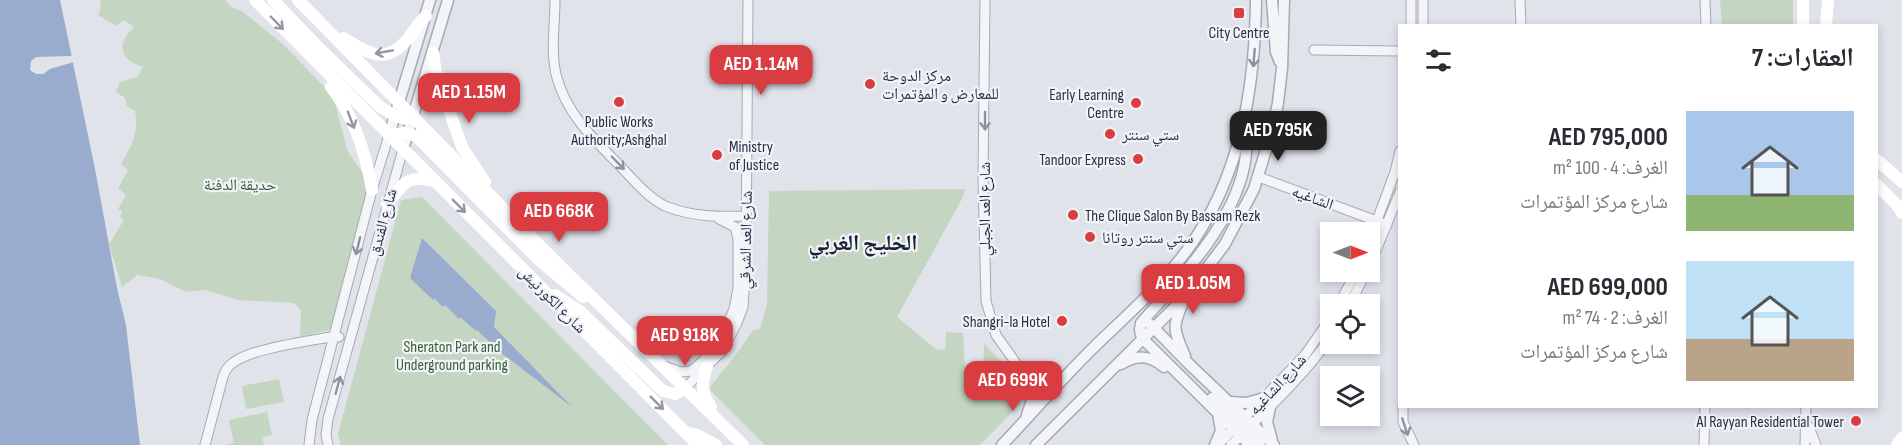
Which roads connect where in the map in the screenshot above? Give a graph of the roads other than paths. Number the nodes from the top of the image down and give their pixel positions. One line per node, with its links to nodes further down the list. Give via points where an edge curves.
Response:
1 (255, 0): 32 (main road, شارع الكورنيش, one-way to 32)
2 (273, 0): 34 (main road, via 379,106)
3 (297, 0): 27 (main road, شارع الكورنيش)
4 (430, 0): 19 (street, شارع الفندق)
5 (448, 0): 30 (street, شارع الفندق)
6 (555, 0): 52 (street, one-way to 52, via 556,76 583,129 657,201 687,213)
7 (748, 0): 51 (street, شارع العد الشرقي)
8 (985, 0): 71 (street, شارع العد الجبلي, one-way to 71, via 986,301 996,335)
9 (1256, 0): 35 (street, one-way to 35, via 1254,62)
10 (1272, 0): 31 (street, via 1276,52)
11 (1284, 0): 31 (street)
12 (1411, 0): 20 (street)
13 (1423, 0): 21 (street)
14 (1705, 0): 23 (street)
15 (1803, 0): 24 (main road)
16 (1822, 0): 25 (main road)
17 (1828, 0): 26 (main road)
18 (1521, 3): 22 (street)
19 (426, 16): 27 (main road, one-way to 27, via 404,43 387,53 366,52); 33 (street, شارع الفندق)
20 (1411, 24)
21 (1423, 24)
22 (1521, 24)
23 (1706, 24)
24 (1803, 24)
25 (1824, 24)
26 (1824, 24)
27 (331, 33): 33 (main road, شارع الكورنيش)
28 (1314, 50): 29 (street)
29 (1398, 51)
30 (433, 54): 36 (street, شارع الفندق); 47 (main road, via 436,74 462,147)
31 (1282, 68): 42 (street, via 1278,103)
32 (323, 70): 38 (main road, شارع الكورنيش); 46 (main road, one-way to 46, via 348,112)
33 (399, 102): 34 (street, شارع الفندق); 36 (main road, شارع الكورنيش)
34 (394, 116): 36 (main road); 38 (street, شارع الفندق)
35 (1245, 116): 58 (street, via 1235,154 1199,232); 60 (street, via 1244,166 1225,213 1201,254)
36 (414, 117): 37 (street, شارع الفندق); 47 (main road, شارع الكورنيش)
37 (409, 133): 38 (main road); 39 (street, شارع الفندق); 59 (main road, via 540,261 587,301)
38 (389, 135): 39 (main road, شارع الكورنيش); 46 (street, شارع الفندق)
39 (403, 149): 43 (main road, شارع الكورنيش); 49 (street, شارع الفندق)
40 (1398, 160): 53 (street)
41 (1878, 161): 44 (main road)
42 (1259, 177): 53 (street, الشاغيه); 57 (street, via 1225,244)
43 (434, 181): 49 (main road, via 407,181); 56 (main road, شارع الكورنيش, one-way to 56)
44 (1902, 182)
45 (1878, 186): 50 (main road)
46 (372, 190): 62 (street, شارع الفندق, one-way to 62)
47 (490, 194): 59 (main road, شارع الكورنيش)
48 (1398, 197): 54 (street)
49 (387, 204): 64 (street, شارع الفندق)
50 (1902, 213)
51 (747, 216): 52 (street); 68 (street, شارع العد الشرقي, via 743,307 729,339)
52 (714, 217): 67 (street, شارع العد الشرقي, via 733,226 738,238 738,289 730,321 715,348 692,371)
53 (1376, 221): 54 (street, الشاغيه)
54 (1387, 225): 55 (street)
55 (1380, 241)
56 (545, 291): 72 (main road, via 580,311 663,391 675,394); 84 (main road, شارع الكورنيش, one-way to 84)
57 (1187, 295): 60 (street); 66 (street, via 1175,328)
58 (1136, 308): 60 (street); 74 (street)
59 (607, 311): 67 (main road, شارع الكورنيش)
60 (1150, 323): 63 (street); 66 (street)
61 (1320, 333): 76 (street, شارع الشاغيه)
62 (335, 336): 64 (street); 87 (street, via 246,356 227,367); 88 (street, شارع الفندق, via 310,427)
63 (1142, 338): 69 (street); 70 (street)
64 (350, 340): 86 (street, شارع الفندق, one-way to 64, via 328,419)
65 (1320, 352): 76 (street, شارع الشاغيه)
66 (1189, 364): 75 (street)
67 (664, 366): 72 (main road, شارع الكورنيش)
68 (707, 367): 72 (street, شارع العد الشرقي); 82 (main road, via 702,392)
69 (1112, 370): 70 (street, via 1141,356); 93 (street)
70 (1175, 371): 73 (street)
71 (1030, 381): 74 (street, شارع العد الجبلي); 81 (street, via 1032,400)
72 (685, 388): 82 (main road, شارع الكورنيش)
73 (1193, 389): 80 (street); 83 (street, via 1204,392)
74 (1045, 399): 81 (street)
75 (1229, 402): 76 (street); 83 (street)
76 (1267, 403): 83 (street, شارع الشاغيه); 98 (street, via 1267,430)
77 (1403, 408): 99 (street, one-way to 99, via 1403,422)
78 (1705, 408): 100 (street)
79 (1806, 411): 101 (street); 102 (street)
80 (1218, 413): 83 (street); 94 (street, via 1221,431)
81 (1025, 420): 92 (street)
82 (723, 426): 91 (main road, شارع الكورنيش)
83 (1244, 427): 94 (street, شارع الشاغيه); 95 (street, شارع الشاغيه); 96 (street); 97 (street); 98 (street)
84 (685, 432): 89 (main road, شارع الكورنيش); 90 (main road)
85 (1902, 438): 103 (main road)
86 (327, 443): 88 (street)
87 (205, 445)
88 (309, 445)
89 (698, 445)
90 (716, 445)
91 (743, 445)
92 (1002, 445)
93 (1036, 445)
94 (1217, 445)
95 (1231, 445)
96 (1250, 445)
97 (1260, 445)
98 (1273, 445)
99 (1414, 445)
100 (1704, 445)
101 (1805, 445)
102 (1815, 445)
103 (1896, 445)

